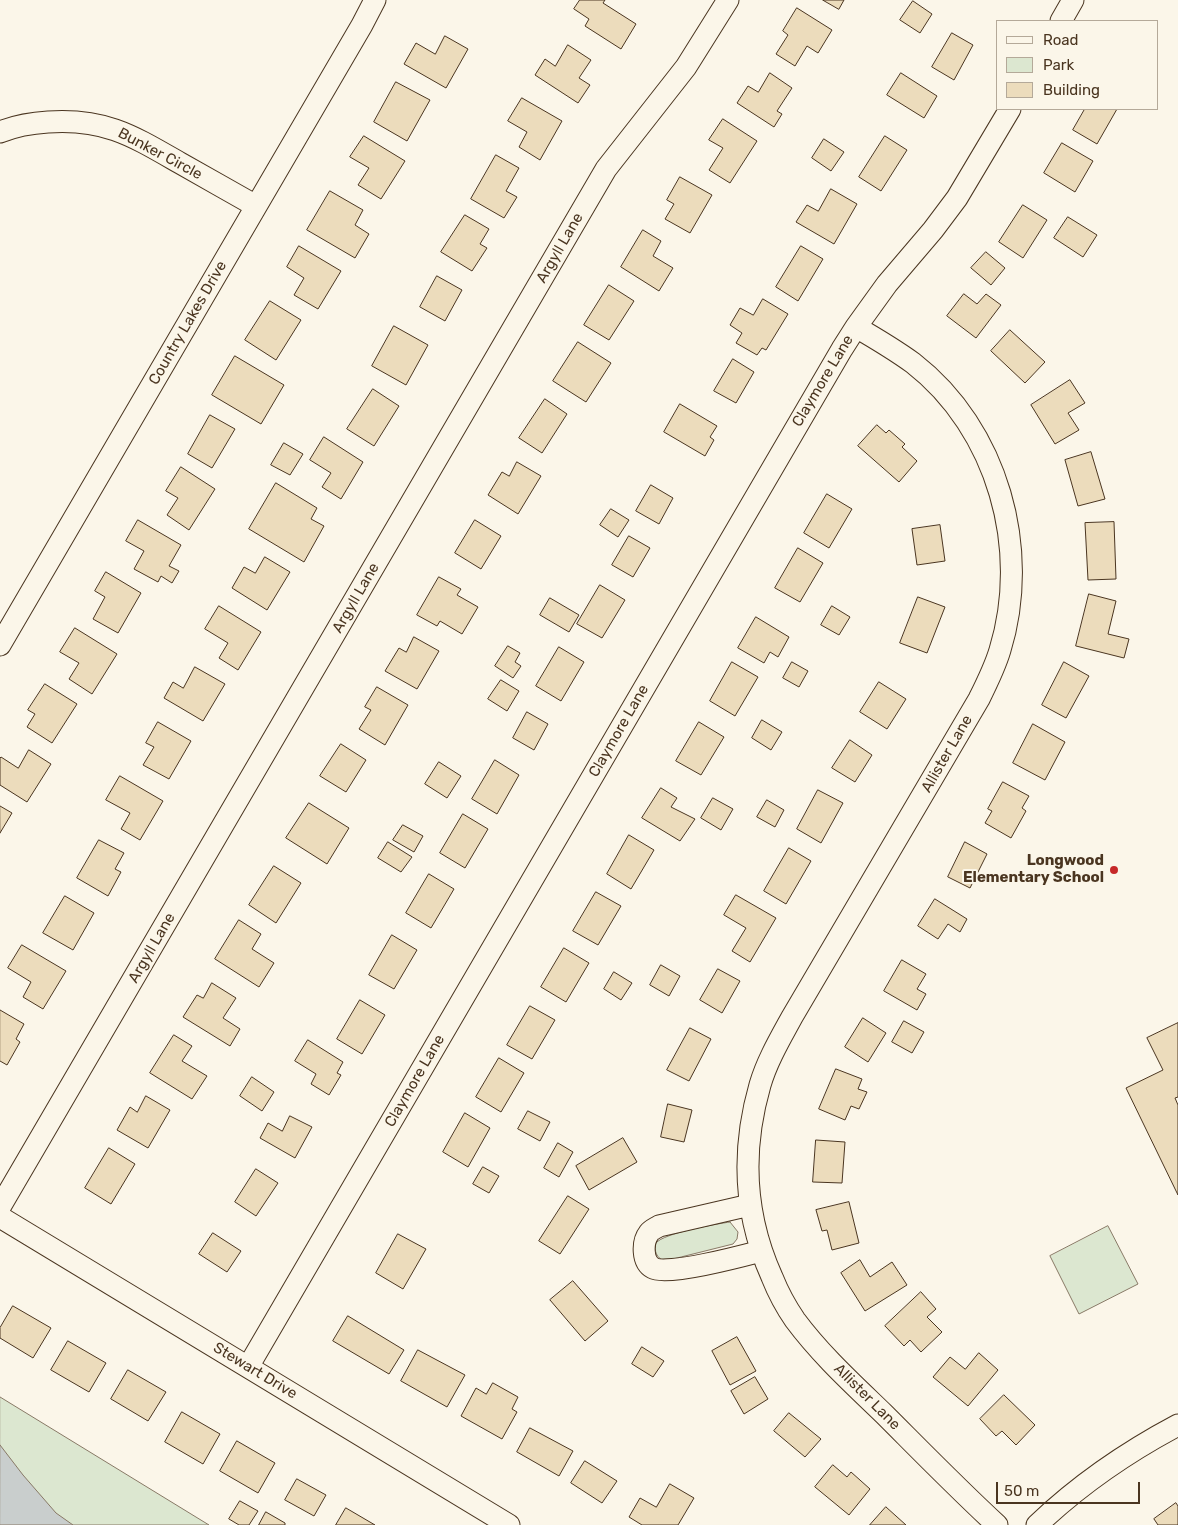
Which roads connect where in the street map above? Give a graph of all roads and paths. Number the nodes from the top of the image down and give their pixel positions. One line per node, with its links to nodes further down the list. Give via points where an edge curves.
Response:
1 (374, 0): 7 (street, Country Lakes Drive)
2 (1073, 0): 4 (street)
3 (726, 1): 11 (street, Argyll Lane, via 686,67 602,176)
4 (1062, 20)
5 (1009, 110): 8 (street, Claymore Lane, via 956,198)
6 (0, 132): 7 (street, Bunker Circle, via 37,122 68,120 104,126 138,139)
7 (256, 206): 9 (street, Country Lakes Drive)
8 (856, 327): 10 (street, Allister Lane, via 914,364 932,380 959,411 983,448 998,485 1008,527 1011,595 1000,650 979,699 767,1065 755,1104 748,1154); 14 (street, Claymore Lane)
9 (0, 644)
10 (750, 1205): 13 (street, Allister Lane); 13 (street, via 659,1226 645,1240 645,1258 652,1268 660,1271)
11 (0, 1207)
12 (0, 1217): 14 (street, Stewart Drive)
13 (761, 1251): 17 (street, Allister Lane, via 794,1318 814,1342)
14 (248, 1366): 16 (street, Stewart Drive)
15 (1178, 1425): 18 (street, via 1095,1476)
16 (509, 1525)
17 (997, 1525)
18 (1037, 1525)

